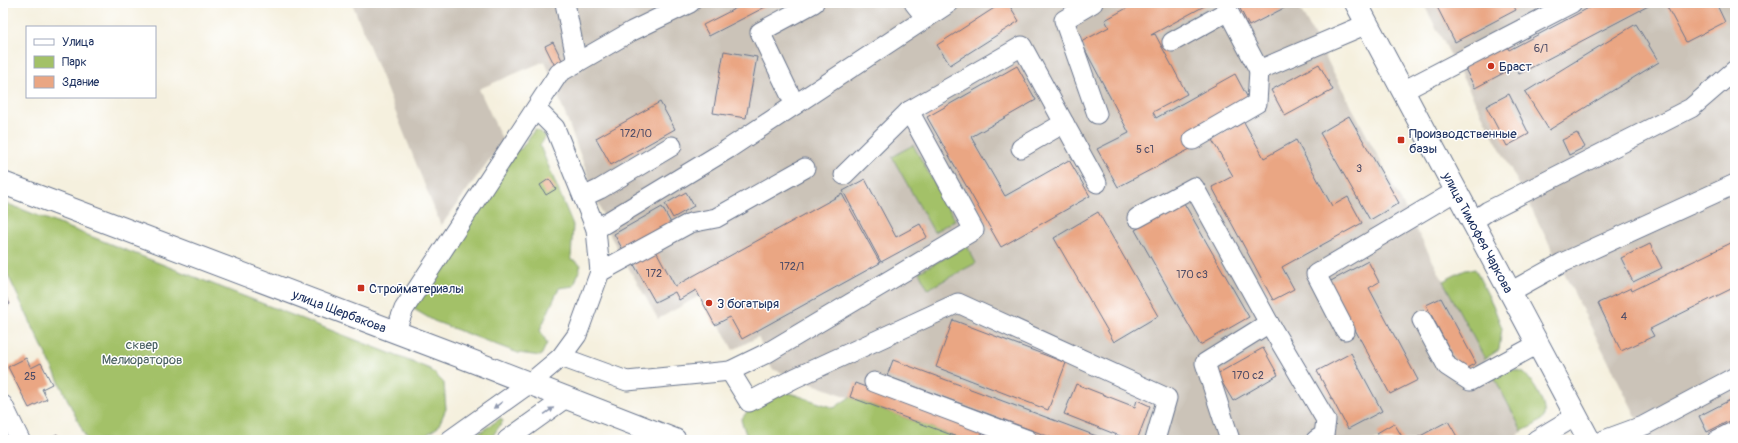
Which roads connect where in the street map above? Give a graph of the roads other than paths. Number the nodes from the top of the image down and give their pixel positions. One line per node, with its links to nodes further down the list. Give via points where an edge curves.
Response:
1 (565, 3): 12 (street)
2 (690, 3): 12 (street, via 632,31)
3 (814, 3): 16 (street, via 760,32)
4 (914, 3): 9 (street)
5 (950, 3): 9 (street)
6 (1093, 3): 19 (street, via 1064,20)
7 (1356, 3): 10 (main road, улица Тимофея Чаркова)
8 (1572, 3): 15 (street)
9 (926, 18): 16 (street)
10 (1367, 24): 13 (street); 15 (main road, улица Тимофея Чаркова)
11 (1172, 42): 13 (street, via 1228,11)
12 (577, 63): 17 (street, via 559,73)
13 (1259, 70): 21 (street, via 1257,103)
14 (1735, 70): 32 (street, via 1691,108 1488,211)
15 (1403, 91): 29 (main road, улица Тимофея Чаркова)
16 (795, 105): 33 (street, via 728,150)
17 (536, 109): 30 (street, via 555,128); 39 (street, via 404,309)
18 (909, 111): 20 (street, via 1022,46); 25 (street); 42 (street, via 974,230 767,353)
19 (1097, 114)
20 (1064, 123): 23 (street); 27 (street)
21 (1193, 140)
22 (672, 146): 30 (street)
23 (1021, 148)
24 (805, 168): 34 (street, via 716,218 690,223)
25 (844, 175)
26 (3, 184): 39 (main road, улица Щербакова)
27 (1097, 184)
28 (1735, 184): 35 (street, via 1562,263)
29 (1456, 191): 32 (main road, улица Тимофея Чаркова); 38 (street, via 1316,274)
30 (583, 197): 33 (street)
31 (1137, 218): 37 (street, via 1194,187)
32 (1472, 222): 35 (main road, улица Тимофея Чаркова)
33 (596, 228): 34 (street)
34 (600, 272): 41 (street, via 577,335)
35 (1510, 292): 40 (main road, улица Тимофея Чаркова)
36 (1422, 320): 40 (street, via 1447,366 1470,381)
37 (1269, 323): 56 (street, via 1205,363); 57 (street, via 1326,420 1324,435)
38 (1345, 330)
39 (395, 332): 45 (main road, улица Щербакова)
40 (1538, 344): 48 (main road, улица Тимофея Чаркова)
41 (561, 357): 42 (street, via 627,382); 45 (street)
42 (730, 371): 55 (street, via 749,402 795,378 958,304 1166,398)
43 (1735, 377): 60 (street, via 1645,425)
44 (874, 382): 54 (street)
45 (530, 383): 46 (main road, улица Щербакова); 51 (street, one-way to 51)
46 (567, 397): 52 (street, one-way to 46); 53 (main road, улица Щербакова)
47 (5, 414): 50 (street)
48 (1576, 416): 58 (street); 59 (main road, улица Тимофея Чаркова)
49 (1735, 435): 61 (street, via 1733,432)
50 (20, 440)
51 (450, 440)
52 (507, 440)
53 (675, 440)
54 (1028, 440)
55 (1155, 440)
56 (1230, 440)
57 (1316, 440)
58 (1536, 440)
59 (1589, 440)
60 (1604, 440)
61 (1718, 440)

